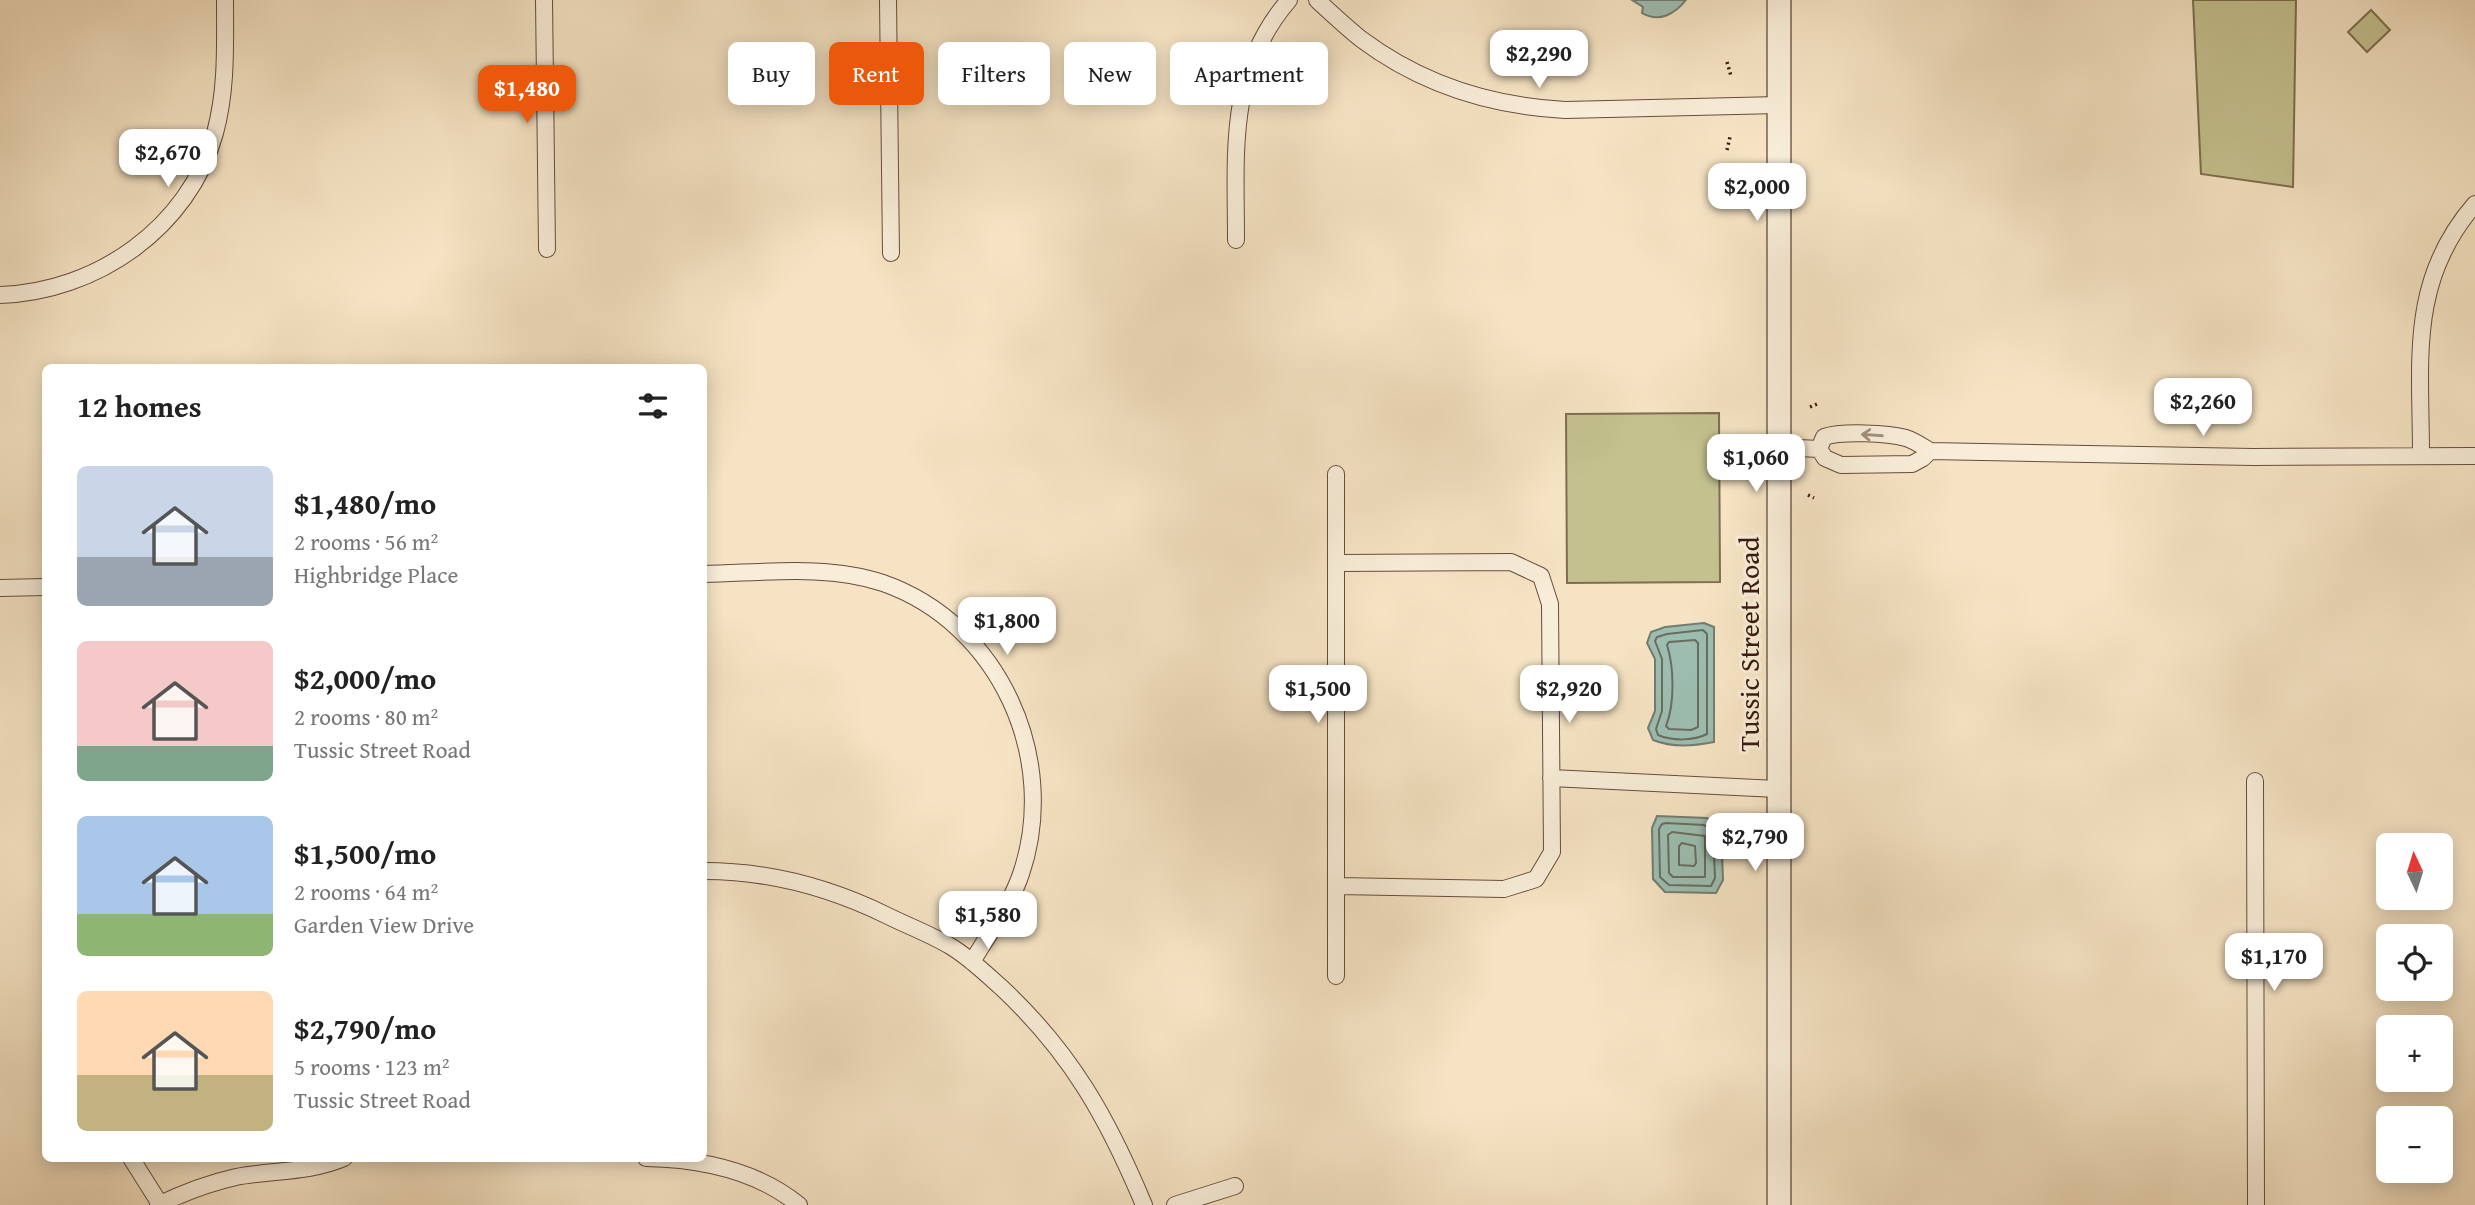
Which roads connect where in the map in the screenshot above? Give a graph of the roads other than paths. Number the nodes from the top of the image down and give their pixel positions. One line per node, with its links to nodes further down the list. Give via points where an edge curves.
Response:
1 (225, 0): 12 (street, via 222,100 204,164 186,195 149,237 112,264 50,289)
2 (544, 0): 10 (street)
3 (888, 0): 11 (street)
4 (1289, 0): 9 (street, via 1262,39 1240,100)
5 (1317, 0): 7 (street, via 1389,58 1448,87 1500,103 1565,110)
6 (1779, 0): 7 (main road, Tussic Street Road)
7 (1779, 105): 13 (main road, Tussic Street Road)
8 (2475, 204): 16 (street, via 2444,248 2426,298 2420,333)
9 (1236, 240)
10 (547, 249)
11 (891, 253)
12 (0, 295)
13 (1778, 447): 14 (street); 25 (main road, Tussic Street Road)
14 (1819, 449): 15 (street, via 1825,458 1840,465 1912,464); 15 (street, one-way to 14, via 1903,437 1837,432 1824,438)
15 (1930, 451): 16 (street)
16 (2421, 455): 17 (street)
17 (2475, 456)
18 (1336, 474): 19 (street)
19 (1336, 563): 23 (street, via 1511,562 1541,576 1550,604); 27 (street)
20 (707, 574): 28 (street, via 812,572 881,583 934,610 983,655 1014,706 1033,772 1034,803 1031,834 1012,896)
21 (42, 587): 22 (street)
22 (0, 588)
23 (1551, 778): 25 (street); 27 (street, via 1552,852 1536,879 1504,889)
24 (2255, 780): 39 (street)
25 (1777, 789): 38 (main road, Tussic Street Road)
26 (707, 871): 28 (street, via 779,878 852,899 951,946)
27 (1337, 886): 29 (street)
28 (972, 962): 36 (street, via 1025,1010 1080,1077 1107,1121)
29 (1336, 976)
30 (133, 1162): 34 (street)
31 (332, 1162): 34 (street, via 308,1170 238,1177)
32 (702, 1162): 35 (street, via 768,1185)
33 (1235, 1186): 37 (street)
34 (159, 1205)
35 (799, 1205)
36 (1144, 1205)
37 (1175, 1205)
38 (1779, 1205)
39 (2256, 1205)

